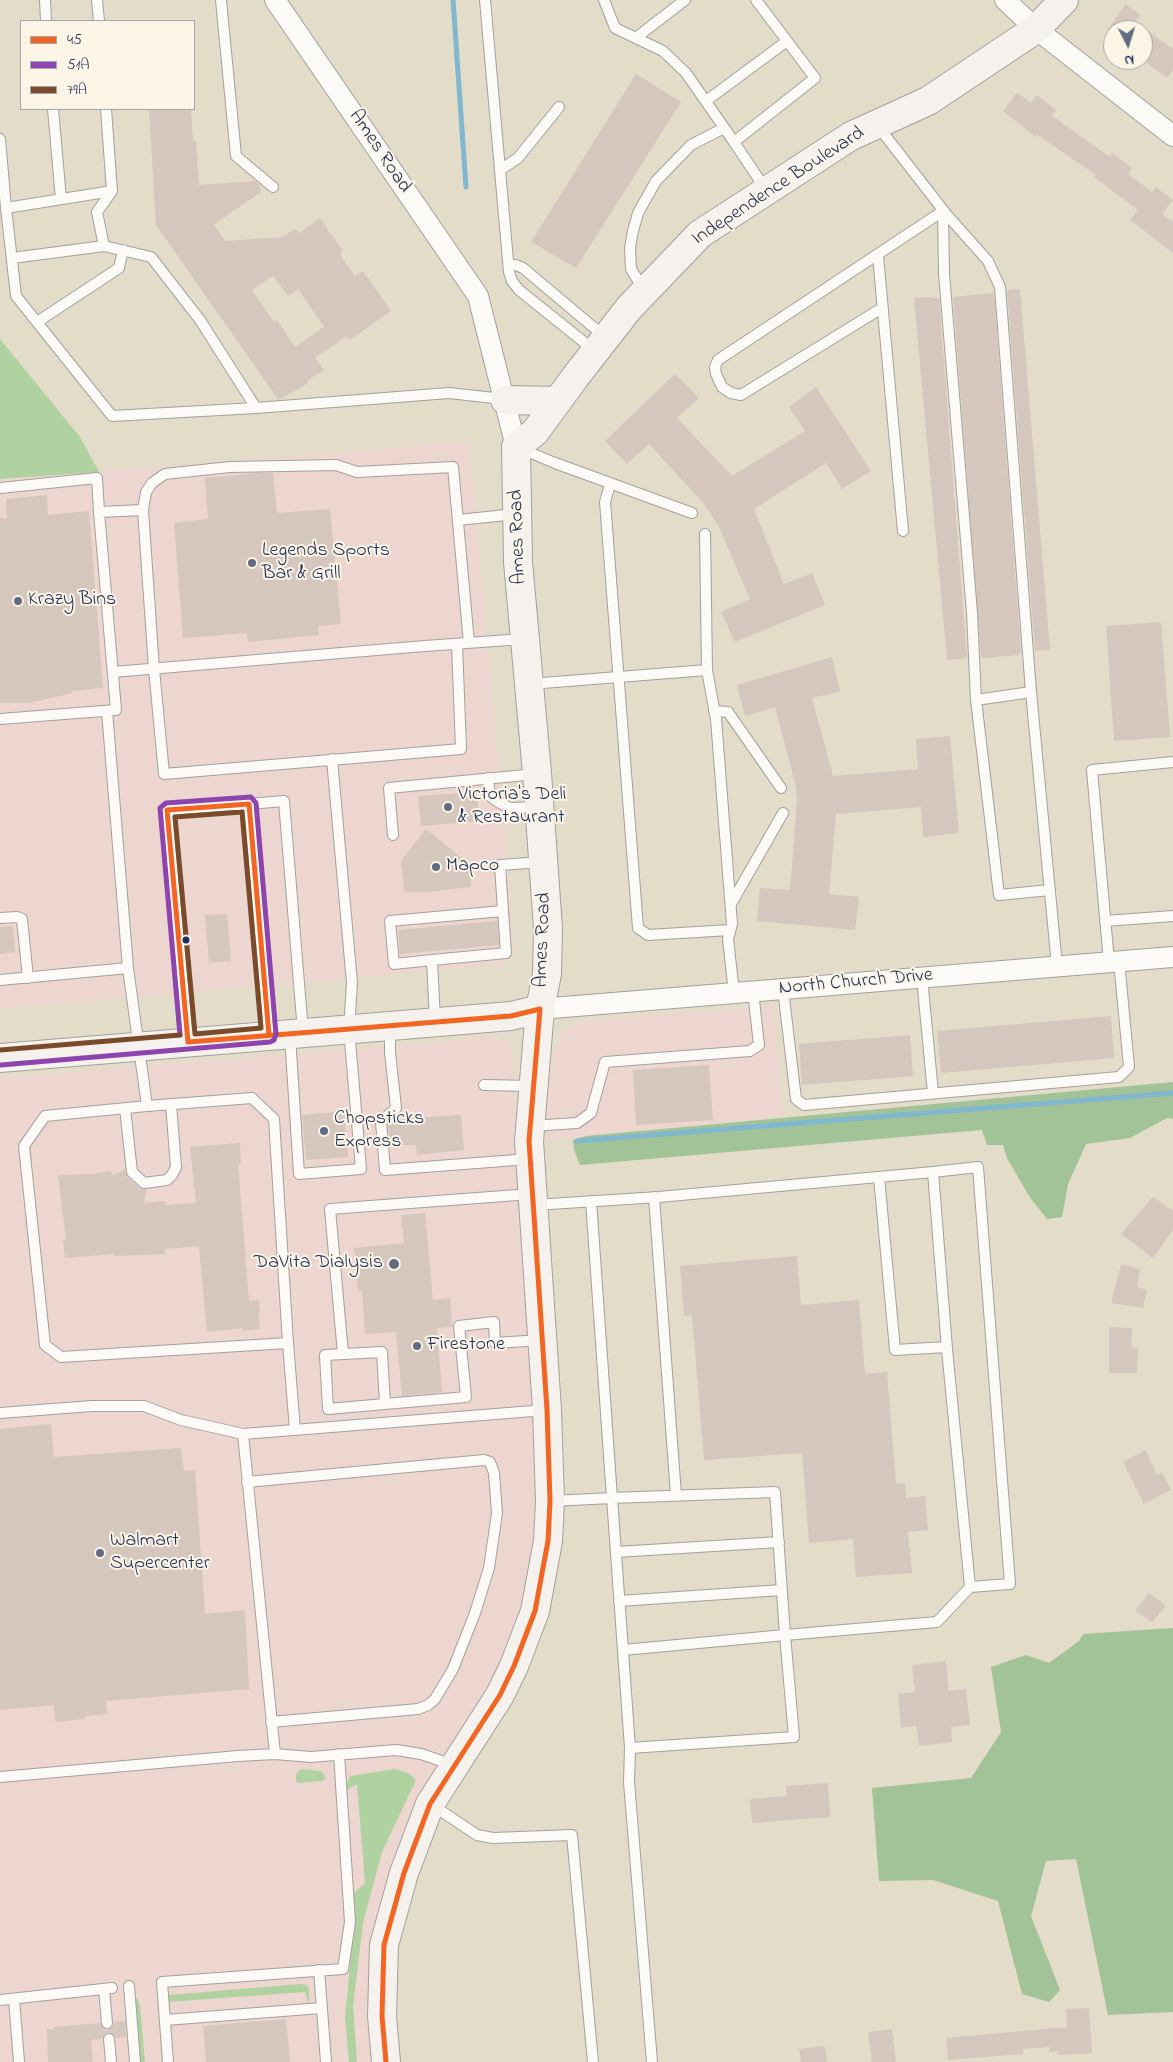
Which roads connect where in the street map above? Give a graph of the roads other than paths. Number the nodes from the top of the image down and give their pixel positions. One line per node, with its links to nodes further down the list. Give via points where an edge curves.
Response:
1 (44, 0): 11 (lane)
2 (98, 0): 12 (lane)
3 (221, 0): 26 (lane, via 236,156)
4 (275, 0): 41 (street, Ames Road, via 478,296)
5 (485, 0): 25 (lane)
6 (604, 0): 14 (lane, via 616,28)
7 (685, 0): 14 (lane)
8 (756, 0): 15 (lane)
9 (1005, 0): 13 (street)
10 (1064, 0): 13 (street, Independence Boulevard)
11 (46, 20)
12 (99, 20)
13 (1036, 29): 20 (street, Independence Boulevard, via 928,101); 22 (street)
14 (637, 37): 16 (lane, via 663,51 686,73)
15 (786, 41): 16 (lane); 24 (lane, via 815,78)
16 (706, 101): 21 (lane)
17 (559, 107): 25 (lane, via 518,158)
18 (53, 110): 29 (lane)
19 (106, 110): 27 (lane)
20 (876, 124): 28 (street, Independence Boulevard, via 851,136); 31 (lane)
21 (724, 128): 24 (lane); 37 (lane, via 691,145 656,181 638,213 630,248 631,270)
22 (1173, 136)
23 (0, 139): 30 (lane)
24 (734, 142): 28 (lane)
25 (500, 170): 36 (lane)
26 (273, 187)
27 (112, 191): 29 (lane); 32 (lane, via 97,212)
28 (766, 191): 37 (street, Independence Boulevard, via 700,234)
29 (61, 199): 30 (lane)
30 (6, 208): 35 (lane)
31 (944, 211): 34 (lane); 62 (lane, via 988,260 1000,287); 63 (lane, via 944,274 972,613)
32 (104, 246): 33 (lane); 35 (lane)
33 (123, 250): 39 (lane, via 119,268); 43 (lane, via 151,257 200,320)
34 (878, 256): 38 (lane); 38 (lane, via 718,360 716,374 722,387 741,395)
35 (12, 258): 39 (lane, via 16,296)
36 (509, 266): 40 (lane, via 523,268); 40 (lane, via 512,281 519,290)
37 (645, 291): 40 (street, Independence Boulevard)
38 (882, 308): 52 (lane)
39 (36, 322): 43 (lane, via 112,416)
40 (600, 344): 42 (street, Independence Boulevard)
41 (505, 400): 42 (street); 43 (lane, via 449,393); 44 (street, Ames Road)
42 (558, 401): 44 (street, Independence Boulevard, via 536,432)
43 (256, 408)
44 (516, 447): 45 (lane); 50 (street, Ames Road)
45 (610, 484): 49 (lane); 60 (lane, via 605,502)
46 (0, 488): 48 (lane, via 96,478)
47 (143, 510): 48 (lane); 51 (lane, via 149,486 165,474 259,466 336,465 357,472 453,467); 57 (lane)
48 (99, 512): 59 (lane)
49 (692, 513)
50 (517, 514): 51 (lane); 54 (street, Ames Road)
51 (458, 520): 55 (lane)
52 (903, 531)
53 (705, 534): 58 (lane)
54 (525, 639): 55 (lane); 61 (street, Ames Road)
55 (469, 643): 56 (lane)
56 (457, 644): 57 (lane); 67 (lane, via 462,748)
57 (154, 669): 59 (lane); 67 (lane, via 164,774)
58 (707, 670): 60 (lane); 65 (lane)
59 (113, 672): 64 (lane, via 116,710)
60 (618, 677): 61 (lane); 83 (lane, via 638,928 648,935)
61 (529, 684): 69 (street, Ames Road)
62 (1031, 692): 63 (lane); 77 (lane)
63 (976, 700): 77 (lane, via 999,895)
64 (107, 710): 66 (lane); 88 (lane)
65 (714, 711): 71 (lane, via 728,712); 78 (lane)
66 (0, 719)
67 (332, 759): 98 (lane, via 352,983)
68 (1173, 762): 82 (lane, via 1092,770)
69 (537, 773): 70 (lane); 73 (street, Ames Road)
70 (488, 778): 73 (lane, via 490,796 498,802 510,808); 75 (lane, via 389,788)
71 (781, 788)
72 (249, 804): 99 (lane); 99 (lane, via 284,801); 100 (lane, via 167,810)
73 (540, 807): 76 (street, Ames Road)
74 (782, 813): 78 (lane)
75 (393, 835)
76 (544, 862): 79 (lane, via 500,865); 95 (street, Ames Road, via 548,947)
77 (1050, 890): 87 (lane)
78 (730, 905): 83 (lane)
79 (503, 911): 85 (lane, via 506,953); 85 (lane, via 390,921 394,964)
80 (1173, 916): 82 (lane)
81 (0, 918): 89 (lane, via 22,919)
82 (1105, 921): 86 (lane)
83 (730, 930): 94 (lane, via 728,939)
84 (1173, 957): 86 (street, North Church Drive)
85 (432, 960): 96 (lane)
86 (1114, 962): 87 (street, North Church Drive); 105 (lane, via 1129,1067 1119,1077)
87 (1057, 966): 90 (street, North Church Drive)
88 (128, 968): 89 (lane); 101 (lane)
89 (28, 978): 91 (lane)
90 (922, 978): 92 (street, North Church Drive); 105 (lane)
91 (0, 980)
92 (783, 989): 93 (street, North Church Drive); 105 (lane, via 796,1099 804,1105)
93 (754, 992): 94 (street, North Church Drive); 109 (lane, via 759,1044 750,1051 605,1062 592,1113 577,1123)
94 (734, 993): 95 (street, North Church Drive)
95 (540, 1009): 96 (street, via 511,1016); 104 (street, Ames Road)
96 (435, 1022): 97 (street)
97 (390, 1026): 98 (street); 110 (lane, via 396,1108 381,1122 385,1170)
98 (349, 1029): 99 (street); 99 (lane, via 361,1169 299,1174)
99 (287, 1034): 100 (street)
100 (188, 1042): 101 (street)
101 (139, 1046): 102 (street); 107 (lane)
102 (0, 1058)
103 (484, 1085): 104 (lane)
104 (533, 1086): 109 (street, Ames Road)
105 (932, 1094)
106 (171, 1104): 107 (lane); 108 (lane, via 176,1167 167,1180 151,1182 144,1182 132,1172); 117 (lane, via 252,1098 274,1119)
107 (147, 1106): 108 (lane)
108 (125, 1108): 117 (lane, via 45,1116 24,1146 45,1345 61,1358)
109 (530, 1126): 110 (street, Ames Road)
110 (530, 1159): 114 (street, Ames Road)
111 (933, 1172): 112 (lane); 118 (lane); 131 (lane, via 978,1167 1010,1584)
112 (879, 1176): 113 (lane); 118 (lane, via 895,1350)
113 (654, 1197): 115 (lane); 126 (lane)
114 (532, 1200): 115 (lane); 116 (street, Ames Road); 119 (lane, via 330,1209)
115 (591, 1201): 127 (lane)
116 (542, 1340): 120 (lane, via 495,1343 494,1322 459,1326 466,1397); 121 (street, Ames Road)
117 (288, 1343): 123 (lane)
118 (947, 1347): 131 (lane)
119 (343, 1354): 120 (lane, via 382,1352); 120 (lane, via 325,1355 328,1409)
120 (385, 1404)
121 (546, 1410): 123 (lane); 128 (street, Ames Road)
122 (0, 1413): 124 (lane, via 92,1406 144,1406 181,1420)
123 (295, 1430): 124 (lane)
124 (243, 1434): 125 (lane)
125 (247, 1482): 136 (lane); 136 (lane, via 484,1460 490,1462 494,1473 497,1512 489,1568 452,1669 435,1699 418,1709)
126 (676, 1495): 127 (lane); 129 (lane, via 775,1492)
127 (612, 1498): 128 (lane); 130 (lane)
128 (550, 1501): 140 (street, Ames Road, via 548,1541 535,1611 500,1696)
129 (779, 1542): 130 (lane); 132 (lane)
130 (616, 1552): 133 (lane)
131 (970, 1587): 134 (lane, via 937,1622)
132 (782, 1590): 133 (lane); 134 (lane)
133 (620, 1601): 135 (lane)
134 (785, 1635): 135 (lane); 137 (lane, via 794,1737)
135 (623, 1650): 137 (lane)
136 (271, 1722): 138 (lane)
137 (630, 1747): 158 (lane, via 629,1782)
138 (274, 1754): 139 (lane, via 311,1757); 141 (lane)
139 (339, 1754): 140 (lane, via 396,1750 421,1754); 143 (lane, via 350,1922 343,1969)
140 (456, 1766): 142 (street, Ames Road)
141 (0, 1777)
142 (430, 1804): 156 (street, Ames Road, via 404,1873 384,1945 382,2016); 157 (lane, via 477,1834 493,1838 572,1836)
143 (319, 1970): 147 (lane); 148 (lane, via 162,1982)
144 (129, 1986): 153 (lane)
145 (14, 1999): 146 (lane); 149 (lane, via 108,1989); 151 (lane)
146 (0, 2000)
147 (322, 2008): 148 (lane); 155 (lane)
148 (165, 2020): 154 (lane)
149 (107, 2023)
150 (109, 2039): 152 (lane)
151 (19, 2062)
152 (111, 2062)
153 (135, 2062)
154 (168, 2062)
155 (326, 2062)
156 (386, 2062)
157 (593, 2062)
158 (652, 2062)

